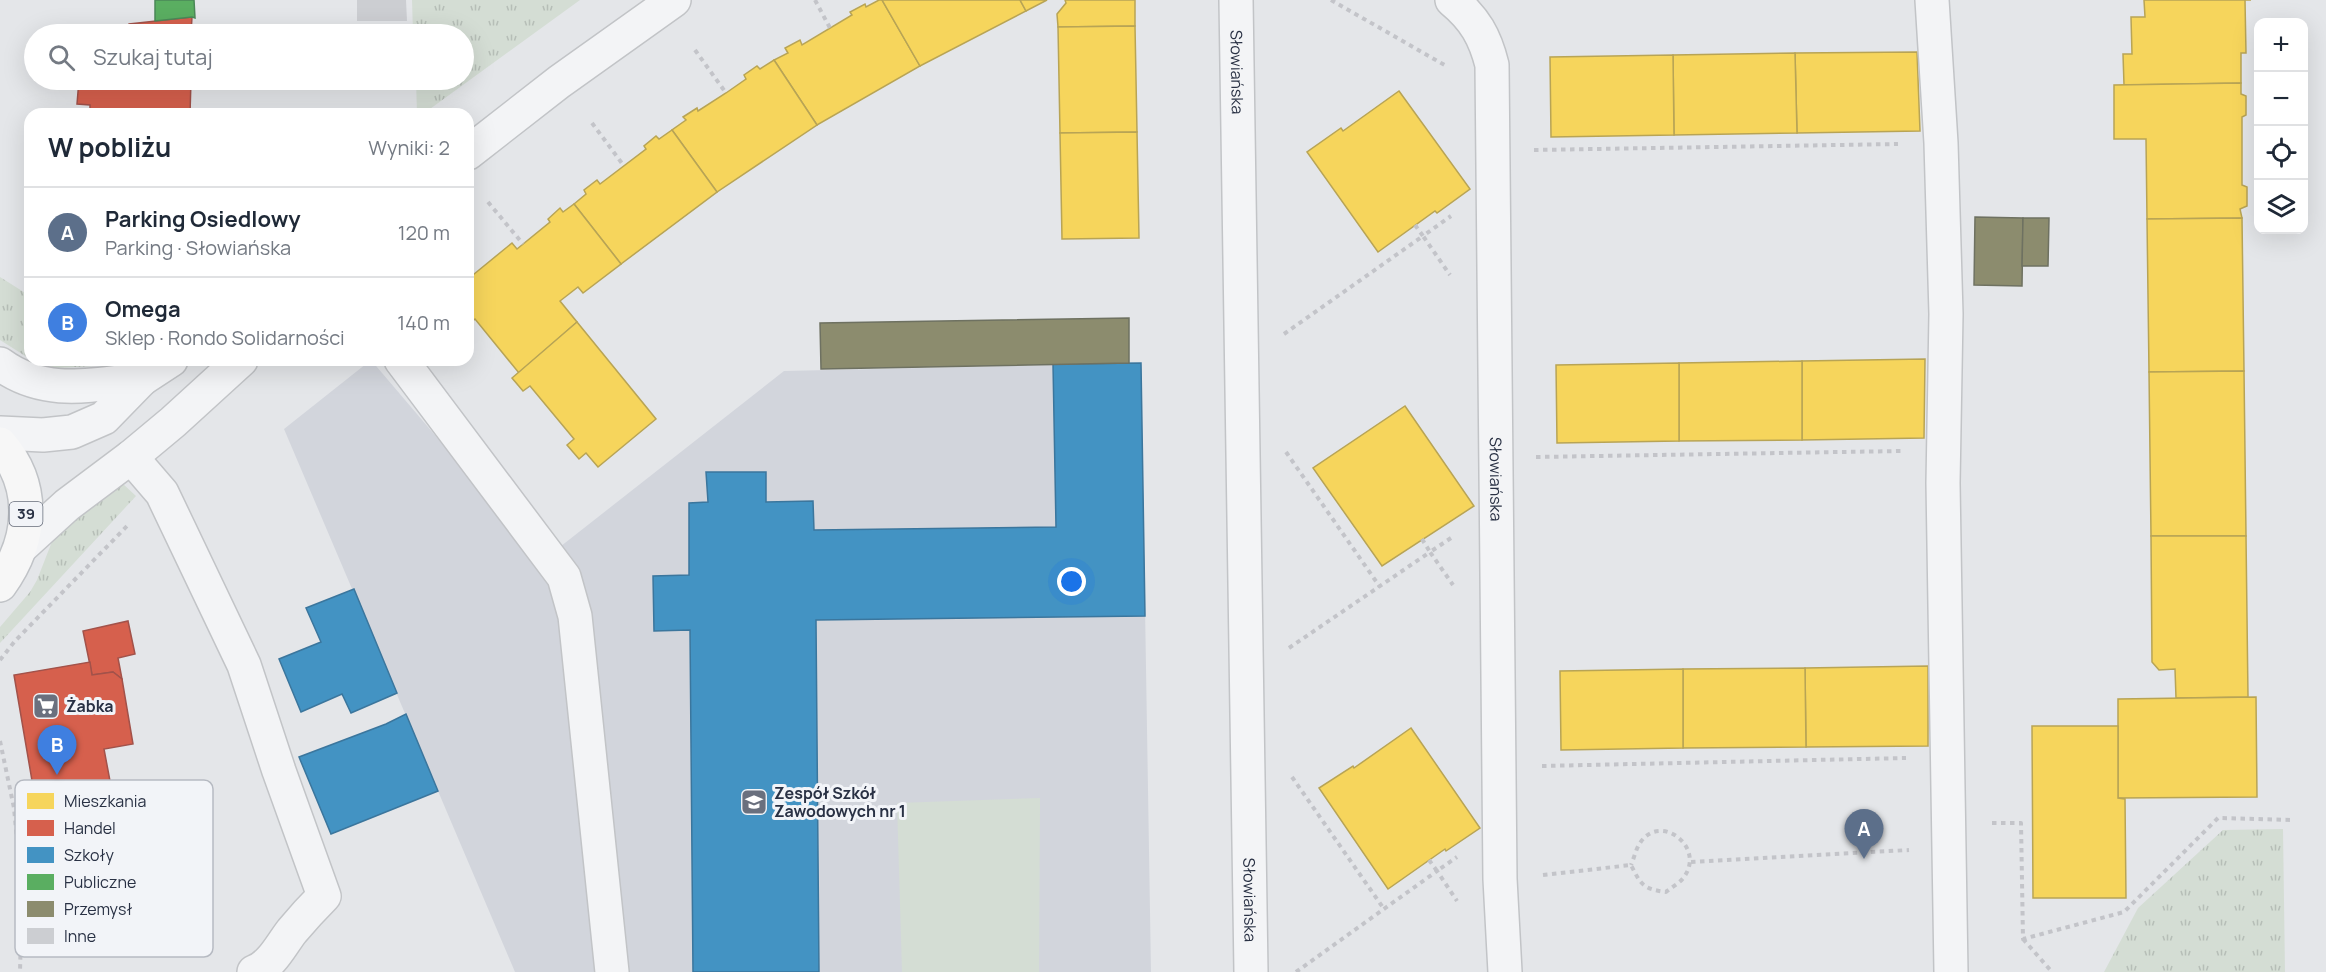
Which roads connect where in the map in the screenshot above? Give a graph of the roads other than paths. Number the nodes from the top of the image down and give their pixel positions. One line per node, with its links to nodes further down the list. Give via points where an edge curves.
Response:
1 (674, 0): 5 (street)
2 (1236, 0): 18 (street, Słowiańska)
3 (1452, 0): 19 (street, Słowiańska, via 1486,40 1492,65 1500,879)
4 (1932, 0): 20 (street, via 1946,314 1944,614)
5 (474, 148)
6 (0, 364): 10 (street, via 40,383 70,388)
7 (162, 366): 10 (street)
8 (234, 366): 13 (street)
9 (405, 366): 17 (street, via 564,578 575,616)
10 (142, 379): 11 (street, via 104,418 72,432)
11 (0, 433)
12 (0, 444): 14 (main road, 39, via 22,484 27,516)
13 (132, 457): 14 (street, via 67,505); 16 (street, via 162,493 244,666 324,896 278,951)
14 (22, 546): 15 (main road, 39)
15 (0, 585)
16 (254, 972)
17 (612, 972)
18 (1251, 972)
19 (1505, 972)
20 (1950, 972)

